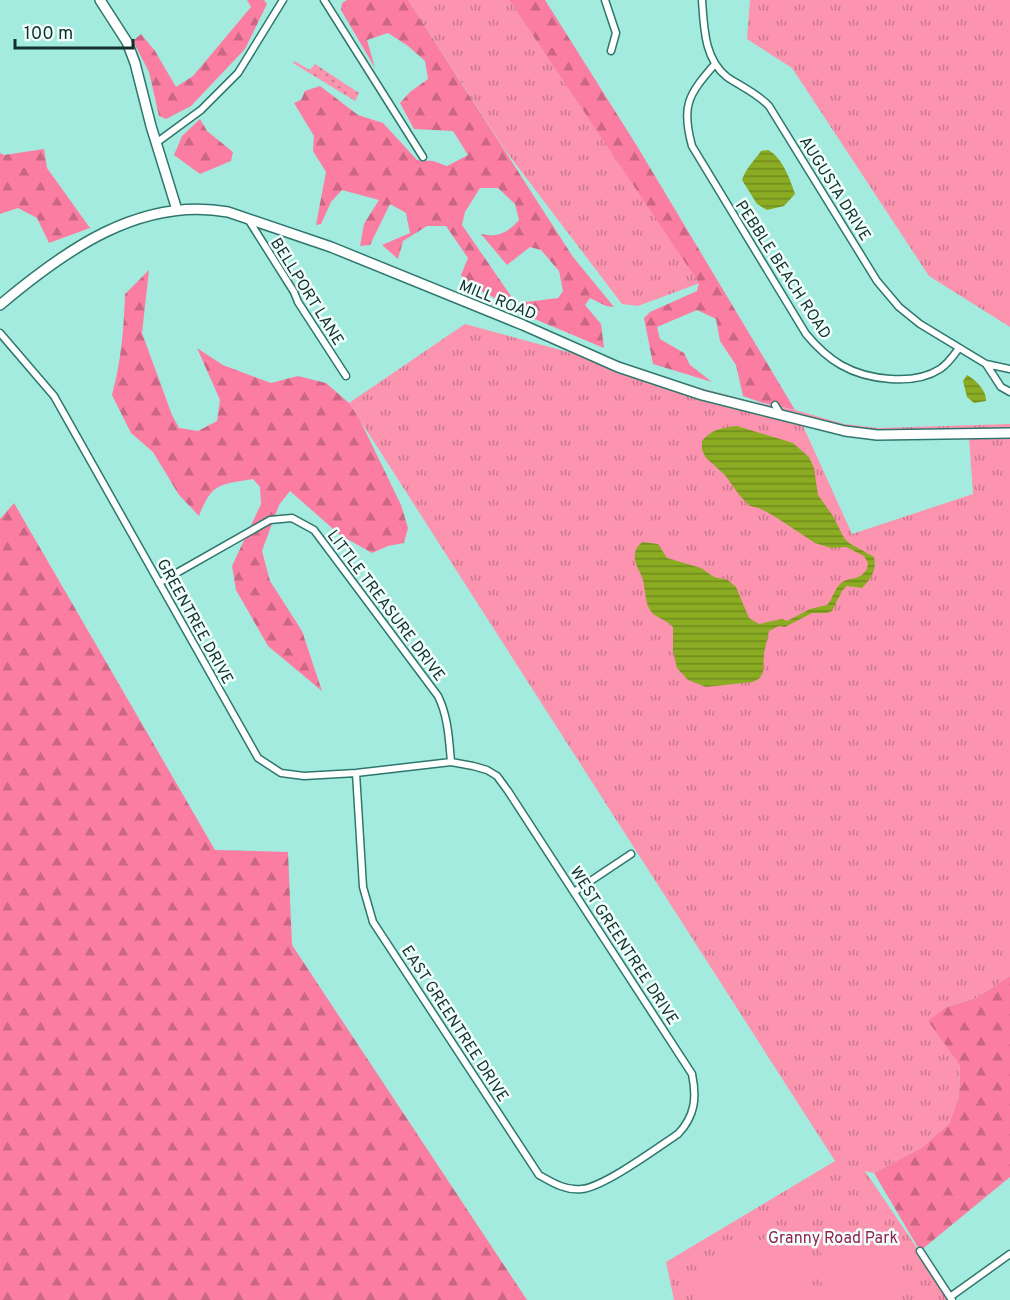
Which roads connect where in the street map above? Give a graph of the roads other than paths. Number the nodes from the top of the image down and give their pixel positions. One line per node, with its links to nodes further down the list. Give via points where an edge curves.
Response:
1 (100, 0): 8 (main road, via 131,51)
2 (283, 0): 8 (street, via 238,72 201,110)
3 (324, 0): 9 (street)
4 (605, 0): 6 (street, via 616,33)
5 (702, 0): 7 (street, via 705,38)
6 (611, 51)
7 (714, 64): 14 (street, AUGUSTA DRIVE, via 769,105 898,307); 14 (street, PEBBLE BEACH ROAD, via 695,87 688,105 686,124 692,146 806,334 840,365 892,380 939,369)
8 (156, 143): 10 (main road)
9 (423, 157)
10 (177, 210): 11 (main road, MILL ROAD, via 214,209); 12 (main road, MILL ROAD, via 119,226 75,248)
11 (248, 219): 17 (street, BELLPORT LANE); 20 (main road, MILL ROAD, via 332,247 618,367)
12 (0, 305)
13 (0, 333): 22 (street, GREENTREE DRIVE, via 54,396)
14 (959, 348): 15 (street, AUGUSTA DRIVE)
15 (986, 364): 16 (street, AUGUSTA DRIVE); 18 (street, AUGUSTA DRIVE, via 1001,387)
16 (1010, 369)
17 (346, 376)
18 (1010, 392)
19 (775, 405): 20 (street)
20 (781, 416): 21 (main road, MILL ROAD, via 877,435)
21 (1008, 431)
22 (159, 583): 23 (street, LITTLE TREASURE DRIVE, via 270,520 292,518 314,530 438,696 447,722); 24 (street, GREENTREE DRIVE, via 258,758 281,773 294,775)
23 (451, 762): 24 (street, GREENTREE DRIVE); 26 (street, WEST GREENTREE DRIVE, via 497,776)
24 (356, 773): 27 (street, EAST GREENTREE DRIVE, via 363,887 374,922 539,1175 558,1186 581,1189 601,1184)
25 (631, 854): 26 (street)
26 (574, 892): 27 (street, WEST GREENTREE DRIVE, via 692,1074 694,1111 686,1126)
27 (636, 1161)
28 (920, 1251): 30 (street)
29 (1010, 1254): 30 (street)
30 (951, 1299)

